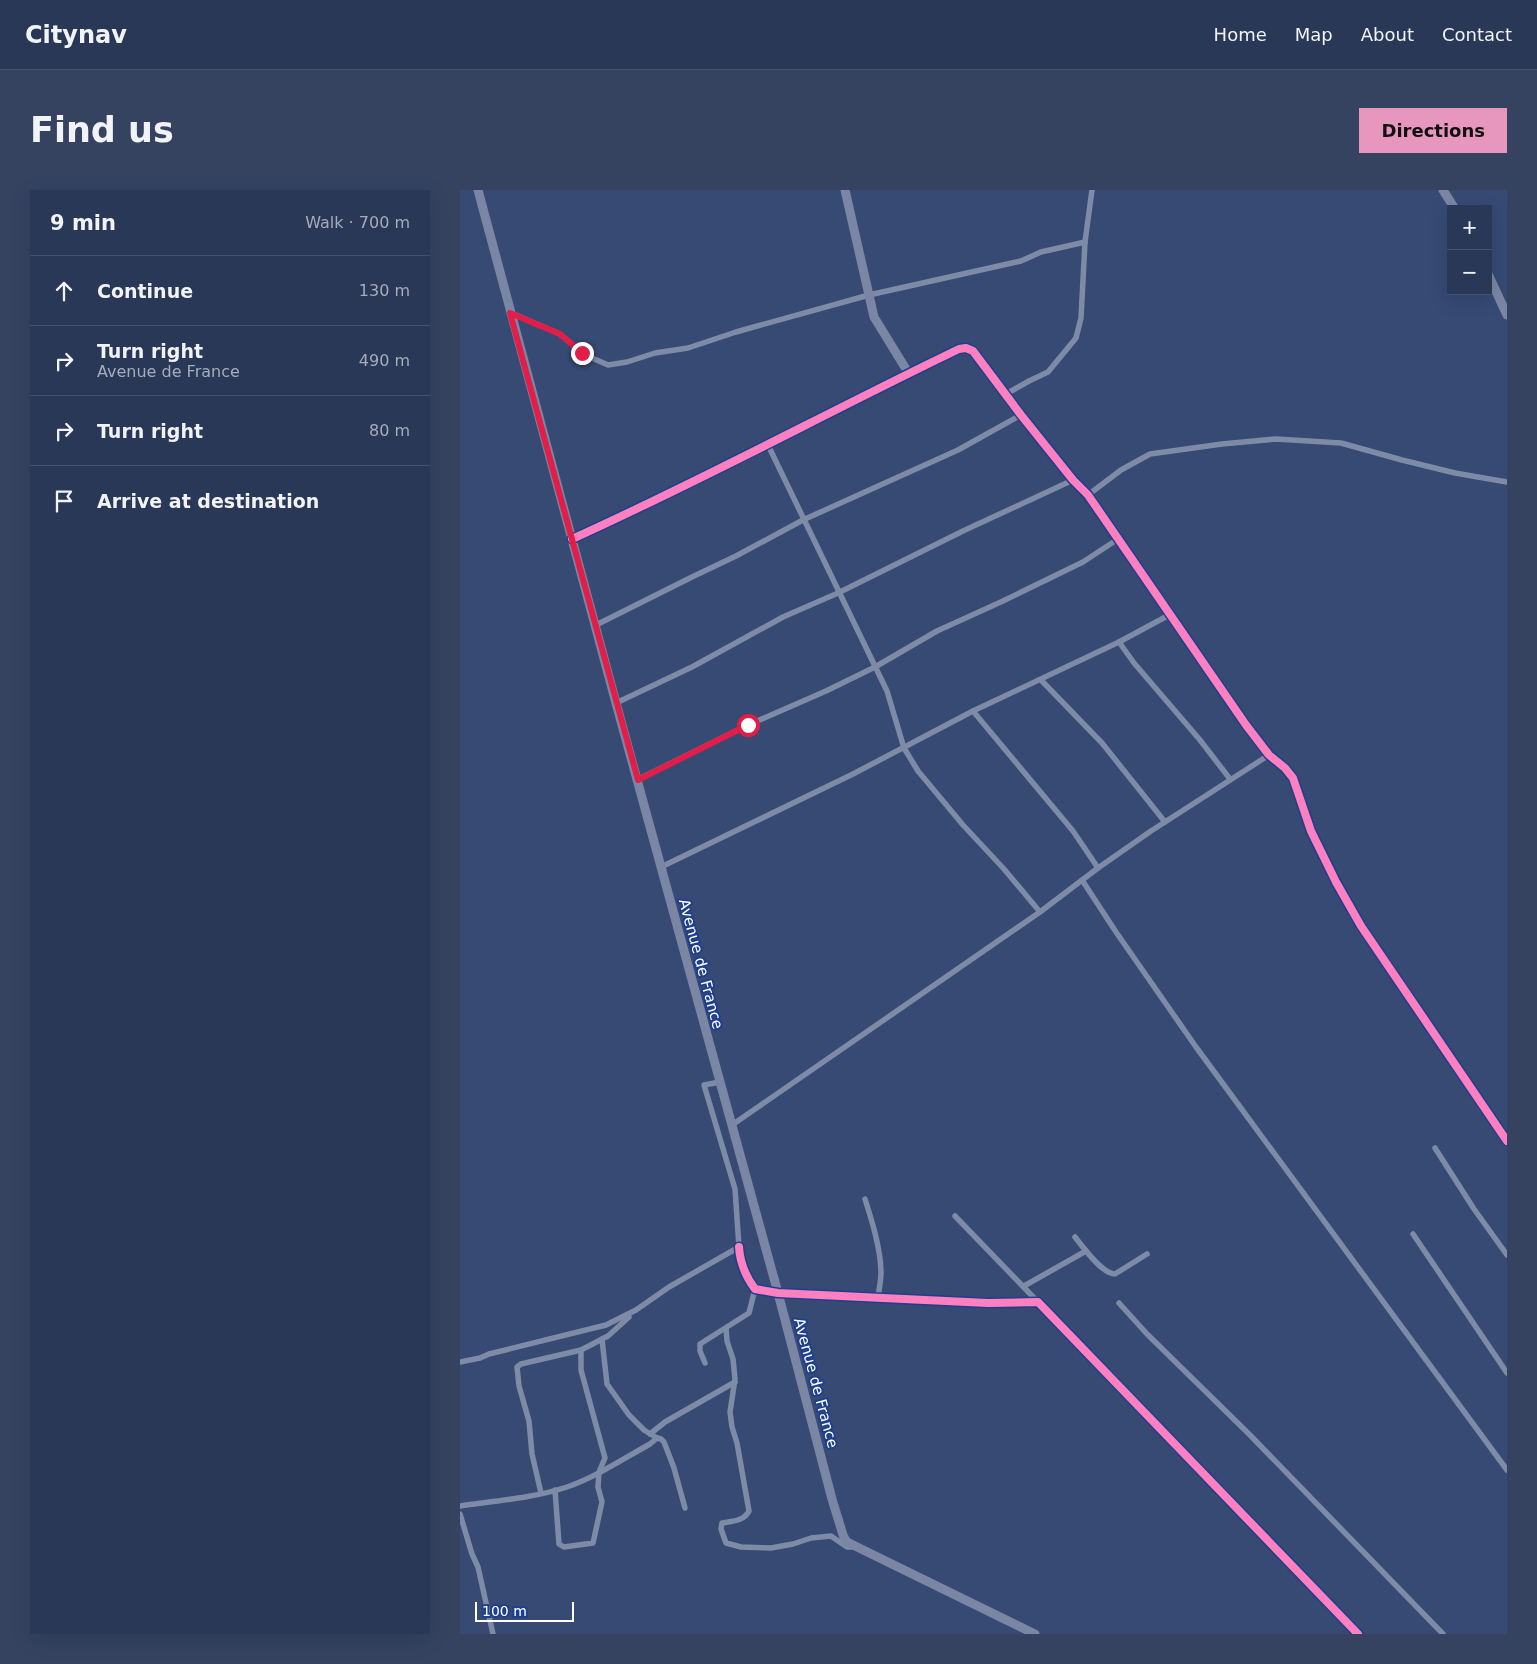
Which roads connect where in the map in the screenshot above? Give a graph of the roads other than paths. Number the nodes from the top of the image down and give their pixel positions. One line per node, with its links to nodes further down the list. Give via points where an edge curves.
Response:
1 (478, 190): 9 (main road, Avenue de France)
2 (845, 190): 8 (main road)
3 (1092, 190): 6 (street)
4 (1442, 190): 5 (main road)
5 (1452, 205)
6 (1085, 242): 8 (street, via 1041,252 1021,261); 12 (street, via 1081,318 1076,338 1048,372)
7 (1492, 283): 10 (main road)
8 (869, 295): 9 (street, via 688,348 608,365 583,354 560,334); 11 (main road, via 878,325)
9 (510, 313): 19 (main road, Avenue de France)
10 (1507, 315)
11 (909, 374): 12 (main road, via 966,348 973,350); 14 (street)
12 (1006, 394): 13 (main road)
13 (1021, 415): 15 (main road); 18 (street, via 958,450)
14 (768, 445): 18 (street); 19 (street)
15 (1073, 480): 17 (main road); 21 (street)
16 (1507, 482): 17 (street, via 1455,473 1341,443 1276,439 1150,454)
17 (1088, 495): 20 (main road)
18 (803, 520): 21 (street); 23 (street)
19 (572, 539): 23 (main road, Avenue de France)
20 (1118, 539): 22 (main road); 25 (street, via 1083,562 937,631)
21 (838, 593): 25 (street); 27 (street, via 783,617 692,667)
22 (1171, 614): 24 (street); 30 (main road)
23 (596, 625): 27 (main road, Avenue de France)
24 (1118, 642): 26 (street); 31 (street)
25 (876, 667): 29 (street); 32 (street, via 748,725)
26 (1042, 680): 28 (street); 33 (street, via 1102,743)
27 (616, 703): 32 (main road, Avenue de France)
28 (973, 711): 29 (street); 35 (street, via 1073,831)
29 (904, 748): 34 (street); 37 (street, via 918,771)
30 (1268, 755): 31 (street); 40 (main road, via 1293,778 1311,831 1364,932)
31 (1230, 779): 33 (street)
32 (638, 780): 34 (main road, Avenue de France)
33 (1165, 822): 35 (street)
34 (661, 868): 38 (main road, Avenue de France)
35 (1098, 868): 36 (street)
36 (1082, 880): 37 (street); 66 (street, via 1196,1047)
37 (1040, 912): 39 (street)
38 (720, 1082): 39 (main road, Avenue de France); 46 (street, via 704,1085 736,1189)
39 (732, 1125): 52 (main road, Avenue de France)
40 (1507, 1140)
41 (1435, 1148): 49 (street)
42 (866, 1199): 53 (street, via 879,1256)
43 (955, 1216): 50 (street)
44 (1412, 1234): 62 (street)
45 (1075, 1237): 47 (street)
46 (739, 1247): 51 (street, via 748,1279); 56 (street)
47 (1086, 1251): 48 (street, via 1112,1274); 50 (street)
48 (1147, 1254)
49 (1507, 1255)
50 (1024, 1286): 54 (street)
51 (755, 1289): 52 (street); 57 (street, via 749,1313)
52 (778, 1293): 53 (street); 73 (main road, Avenue de France, via 843,1535)
53 (878, 1297): 54 (street, via 988,1303)
54 (1038, 1302): 76 (street)
55 (1120, 1303): 77 (street)
56 (636, 1310): 58 (street); 60 (street, via 606,1326)
57 (726, 1328): 61 (street, via 700,1344); 63 (street)
58 (602, 1339): 59 (street); 64 (street, via 607,1384 629,1415)
59 (581, 1350): 67 (street, via 581,1370 605,1458); 69 (street, via 517,1367)
60 (460, 1362)
61 (705, 1363)
62 (1507, 1372)
63 (735, 1382): 64 (street); 73 (street, via 730,1412 749,1511 738,1521 722,1522 726,1543 771,1548 832,1536 847,1547)
64 (650, 1434): 65 (street)
65 (657, 1438): 67 (street); 71 (street, via 664,1442)
66 (1507, 1470)
67 (599, 1472): 68 (street); 68 (street, via 602,1502 592,1544 564,1547 559,1544)
68 (555, 1490): 69 (street)
69 (541, 1493): 70 (street)
70 (460, 1506)
71 (685, 1508)
72 (460, 1514): 74 (street, via 478,1567)
73 (858, 1547): 75 (main road, Avenue de France)
74 (492, 1634)
75 (1035, 1634)
76 (1358, 1634)
77 (1443, 1634)

